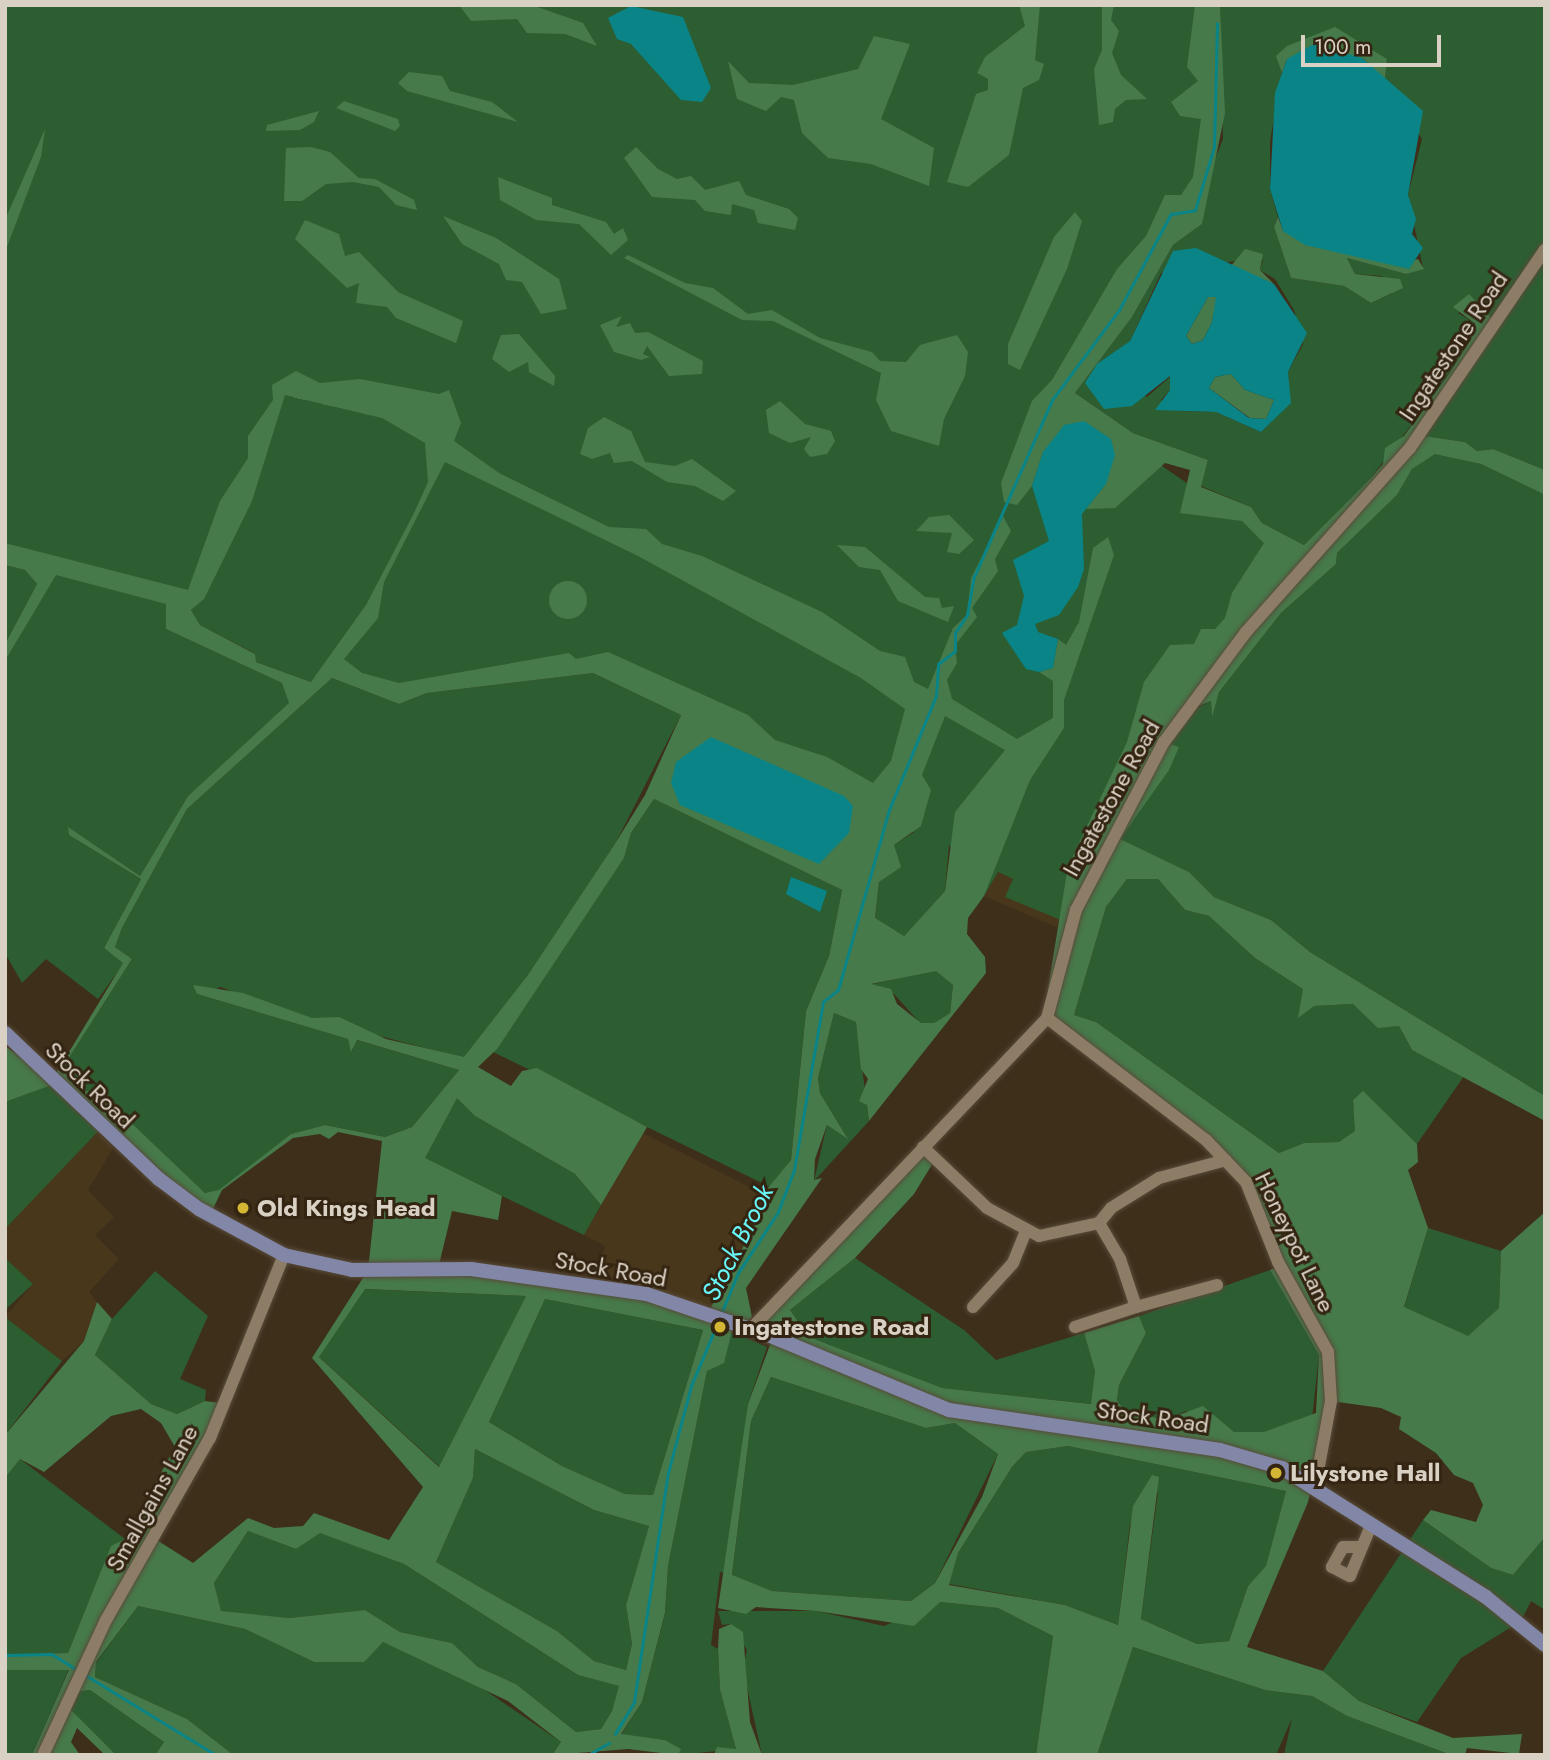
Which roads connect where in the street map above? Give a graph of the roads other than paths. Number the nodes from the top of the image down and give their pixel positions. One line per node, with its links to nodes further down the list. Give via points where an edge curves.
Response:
1 (1545, 249): 2 (street, Ingatestone Road, via 1410,447 1246,632 1164,742 1076,910)
2 (1047, 1018): 4 (street, Ingatestone Road); 5 (street, Honeypot Lane)
3 (5, 1033): 8 (main road, Stock Road, via 159,1179 199,1209)
4 (923, 1147): 7 (street, via 981,1203); 13 (street, Ingatestone Road)
5 (1226, 1160): 6 (street, via 1159,1178 1111,1208); 14 (street, Honeypot Lane, via 1246,1182 1279,1262 1328,1352 1331,1401)
6 (1099, 1223): 7 (street, via 1055,1237); 11 (street, via 1120,1259)
7 (1025, 1234): 10 (street, via 1013,1263)
8 (284, 1255): 13 (main road, Stock Road, via 352,1270 471,1269 647,1294); 18 (street, Smallgains Lane, via 211,1438 84,1667)
9 (1216, 1285): 11 (street)
10 (973, 1307)
11 (1136, 1307): 12 (street)
12 (1075, 1327)
13 (751, 1329): 14 (main road, Stock Road, via 949,1410 1220,1450 1282,1468)
14 (1315, 1487): 15 (main road, Stock Road)
15 (1370, 1528): 16 (street); 17 (main road, Stock Road, via 1486,1597)
16 (1360, 1546)
17 (1545, 1645)
18 (43, 1755)

